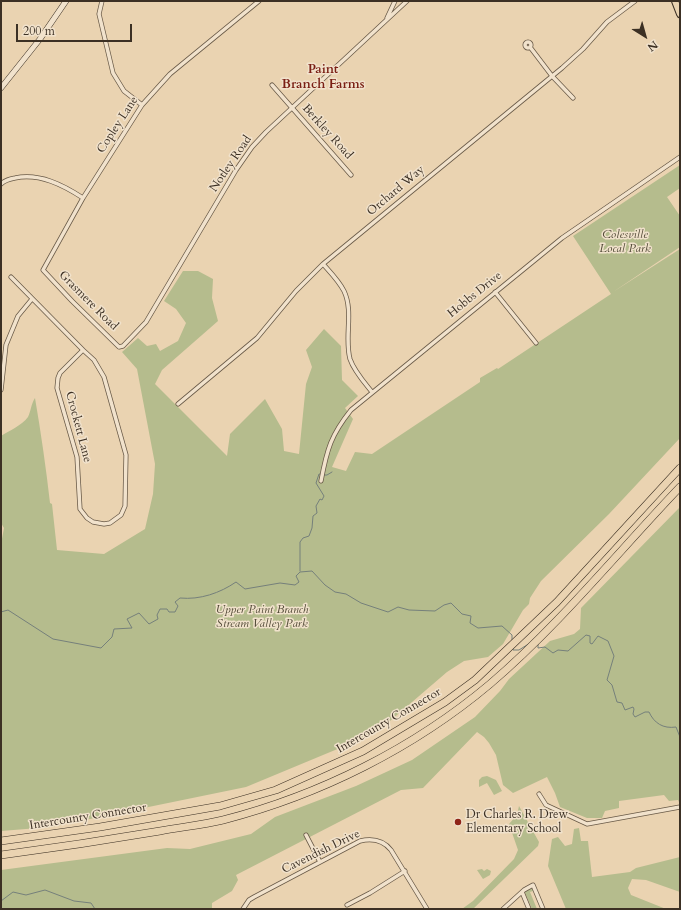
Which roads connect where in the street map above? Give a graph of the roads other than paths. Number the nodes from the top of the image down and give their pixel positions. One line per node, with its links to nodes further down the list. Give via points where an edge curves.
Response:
1 (66, 1): 13 (main road)
2 (102, 1): 15 (street, via 99,14 115,78 124,91)
3 (259, 1): 15 (street, Copley Lane, via 170,74)
4 (395, 1): 9 (street)
5 (407, 1): 9 (street, Notley Road)
6 (635, 1): 11 (street, Orchard Way, via 608,22 583,49)
7 (675, 1): 8 (main road)
8 (680, 14)
9 (386, 21): 16 (street, Notley Road)
10 (530, 47): 11 (street)
11 (552, 76): 14 (street); 21 (street, Orchard Way)
12 (272, 85): 16 (street, Berkley Road)
13 (1, 88)
14 (573, 98)
15 (142, 105): 20 (street, Copley Lane)
16 (291, 108): 18 (street, Berkley Road); 27 (street, Notley Road, via 252,147 146,322 123,346)
17 (680, 157): 24 (street, Hobbs Drive, via 562,238)
18 (351, 174)
19 (2, 181): 20 (street, via 22,176 39,178 60,184)
20 (83, 198): 22 (street, Copley Lane)
21 (324, 264): 30 (street, via 344,292 348,303 350,359 358,375); 31 (street, Orchard Way, via 296,291 257,338)
22 (43, 270): 27 (street, Grasmere Road)
23 (11, 277): 25 (street, Crockett Lane)
24 (495, 292): 26 (street); 30 (street, Hobbs Drive)
25 (32, 299): 28 (street, Crockett Lane); 29 (street, via 18,316 6,345)
26 (536, 343)
27 (119, 346)
28 (83, 350): 28 (street, Crockett Lane, via 94,360 104,377 126,455 125,506 120,516 104,524 86,518 80,509 77,457 57,388 60,373)
29 (1, 390)
30 (372, 392): 33 (street, Hobbs Drive, via 351,410 331,438)
31 (178, 404)
32 (680, 468): 38 (highway, Intercounty Connector, via 556,602 475,680 445,702 363,751 276,790 220,806)
33 (321, 481)
34 (680, 487): 39 (highway, Intercounty Connector, via 532,645 490,683 430,728 370,764 324,786 222,820)
35 (539, 794): 36 (street, via 546,806 587,824)
36 (680, 807)
37 (306, 835): 40 (street)
38 (1, 841)
39 (1, 855)
40 (320, 862): 41 (street, Cavendish Drive, via 360,841 373,839 389,847); 44 (street, Cavendish Drive, via 249,900)
41 (405, 871): 43 (street); 45 (street, Cavendish Drive)
42 (522, 892): 46 (street); 47 (street); 48 (street, via 533,885)
43 (347, 905)
44 (243, 909)
45 (427, 909)
46 (503, 909)
47 (529, 909)
48 (543, 909)

